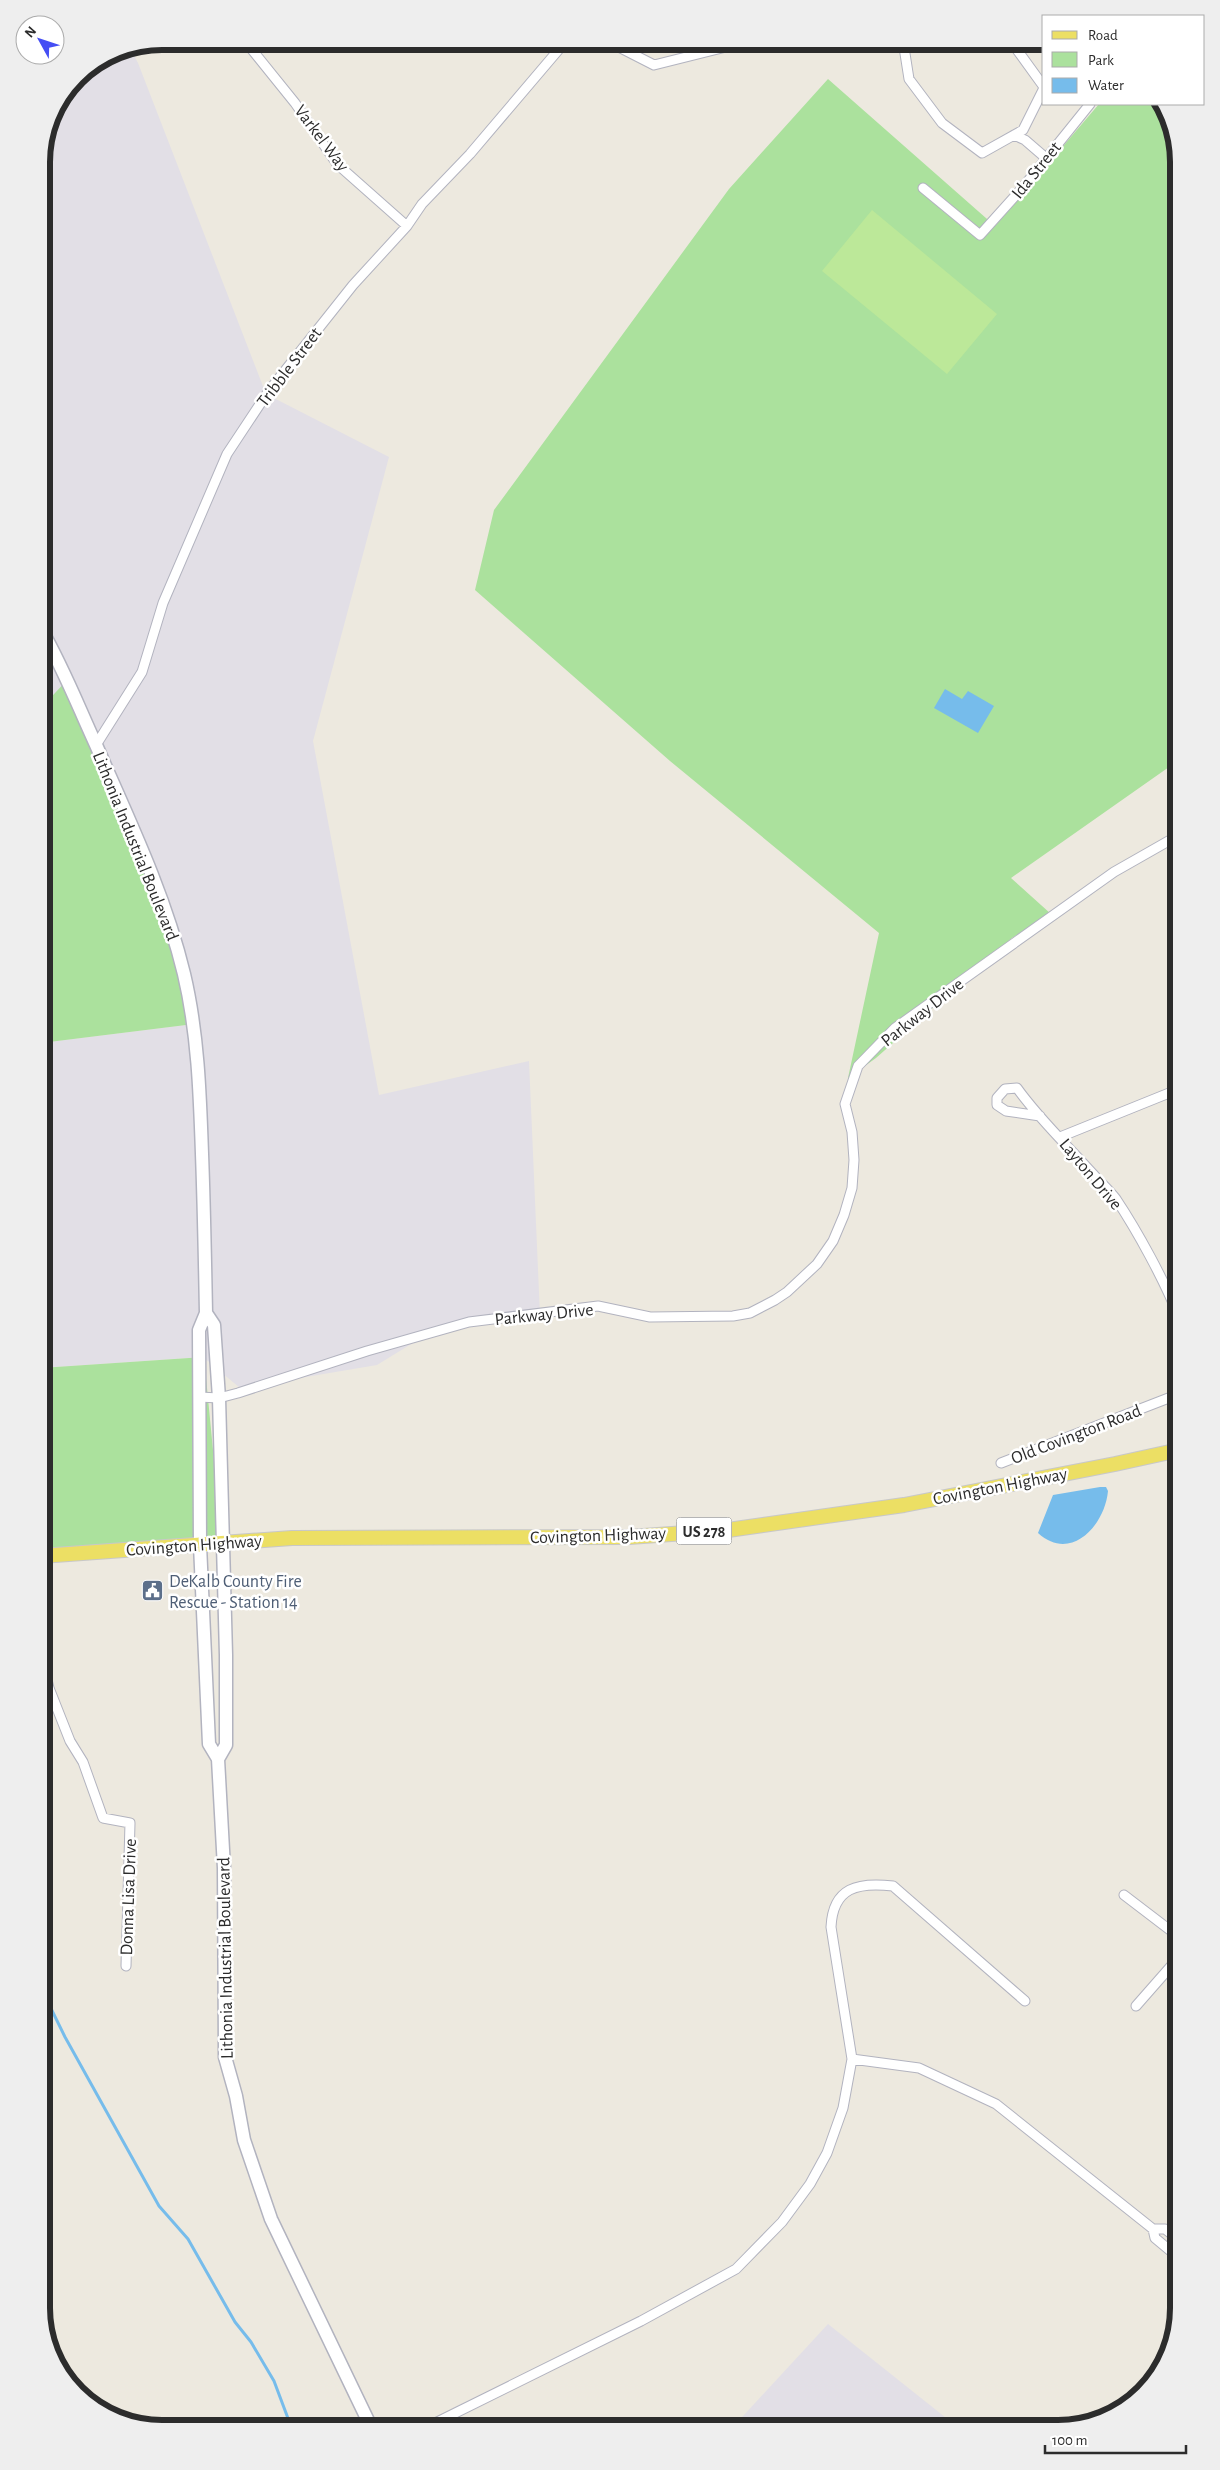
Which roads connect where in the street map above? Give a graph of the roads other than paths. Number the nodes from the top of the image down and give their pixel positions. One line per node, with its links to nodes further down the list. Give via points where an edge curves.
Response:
1 (253, 50): 13 (street, Varkel Way, via 337,164)
2 (558, 50): 13 (street, Tribble Street, via 470,154 422,204)
3 (625, 50): 4 (street, via 654,65)
4 (714, 50)
5 (904, 50): 10 (street, via 909,79 942,123 982,153)
6 (1018, 50): 7 (street)
7 (1042, 84)
8 (1042, 91): 10 (street, via 1023,130)
9 (1089, 105): 11 (street, Ida Street)
10 (1014, 135): 11 (street)
11 (1047, 159): 12 (street, Ida Street, via 980,235)
12 (923, 188)
13 (407, 226): 15 (street, Tribble Street, via 353,285 268,392 228,454 163,603 142,672)
14 (50, 644): 15 (main road, Lithonia Industrial Boulevard)
15 (96, 745): 21 (main road, Lithonia Industrial Boulevard, via 159,894 184,976 197,1060)
16 (1170, 840): 24 (street, Parkway Drive, via 1114,872 903,1022 858,1066 845,1104 854,1160 852,1188 844,1215 833,1241 817,1264 788,1292 750,1313 733,1316 650,1317 598,1306 469,1322)
17 (1170, 1093): 19 (street)
18 (1040, 1116): 18 (street, Layton Drive, via 1006,1111 998,1106 997,1098 1005,1089 1017,1088); 19 (street, Layton Drive)
19 (1060, 1137): 20 (street, Layton Drive, via 1115,1199)
20 (1170, 1294)
21 (206, 1313): 22 (main road, Lithonia Industrial Boulevard, via 199,1330); 24 (main road, Lithonia Industrial Boulevard, via 214,1325)
22 (199, 1397): 24 (street, Parkway Drive); 28 (main road, Lithonia Industrial Boulevard)
23 (1170, 1397): 26 (street, Old Covington Road)
24 (219, 1398): 27 (main road, Lithonia Industrial Boulevard)
25 (1170, 1452): 27 (main road, Covington Highway / US 278, via 904,1505 728,1530 629,1537 299,1538)
26 (1001, 1463)
27 (222, 1543): 28 (main road, Covington Highway / US 278); 31 (main road, Lithonia Industrial Boulevard, via 226,1745)
28 (200, 1545): 29 (main road, Covington Highway / US 278); 31 (main road, Lithonia Industrial Boulevard, via 209,1744)
29 (50, 1555)
30 (50, 1690): 34 (street, Donna Lisa Drive, via 70,1741 83,1762 103,1818 130,1822)
31 (218, 1759): 42 (main road, Lithonia Industrial Boulevard, via 224,1868 225,2057 244,2140 271,2219)
32 (1124, 1894): 33 (street)
33 (1170, 1930)
34 (126, 1966)
35 (1170, 1967): 37 (street)
36 (1025, 2001): 38 (street, via 893,1886 854,1886 840,1897 832,1912 831,1927)
37 (1136, 2006)
38 (852, 2059): 39 (street, via 919,2068 996,2104); 43 (street, via 843,2108 827,2153 810,2184 782,2222 736,2269 641,2321)
39 (1153, 2229): 40 (street, via 1165,2229); 41 (street, via 1155,2238)
40 (1170, 2233)
41 (1170, 2250)
42 (368, 2420)
43 (441, 2420)

